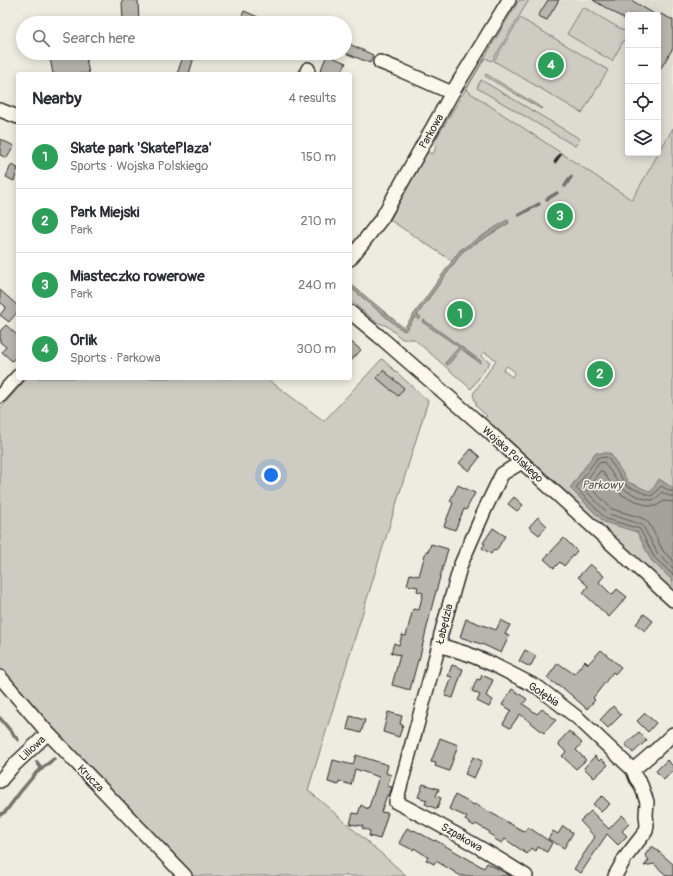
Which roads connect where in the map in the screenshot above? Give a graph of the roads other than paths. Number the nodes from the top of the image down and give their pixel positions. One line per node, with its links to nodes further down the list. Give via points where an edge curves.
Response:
1 (509, 0): 3 (street, Parkowa)
2 (380, 62): 3 (street)
3 (452, 93): 6 (street, Parkowa, via 382,218)
4 (0, 110): 5 (street)
5 (16, 117)
6 (352, 256)
7 (352, 314): 10 (street, Wojska Polskiego)
8 (16, 378): 9 (street)
9 (0, 396)
10 (522, 462): 11 (street, Wojska Polskiego); 12 (street, Łabędzia, via 502,474 486,507 461,564)
11 (673, 600)
12 (439, 646): 16 (street, Gołębia, via 468,654 540,688 579,719); 18 (street, Łabędzia)
13 (0, 677): 14 (street, Krucza)
14 (48, 733): 17 (street, Liliowa); 19 (street, Krucza)
15 (673, 734): 16 (street)
16 (634, 774): 21 (street, Gołębia, via 647,802 646,831)
17 (0, 781)
18 (396, 802): 20 (street, Szpakowa, via 445,827)
19 (185, 876)
20 (526, 876)
21 (615, 876)

